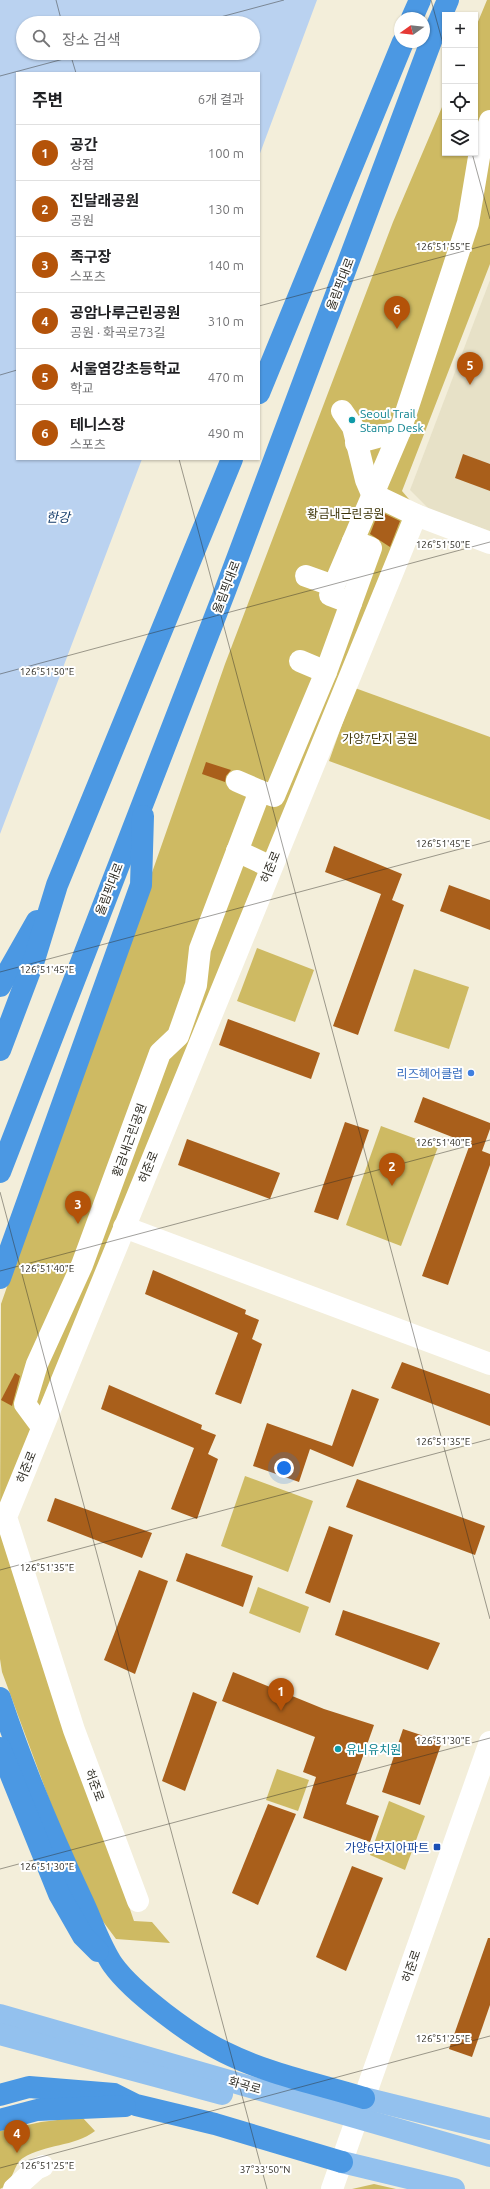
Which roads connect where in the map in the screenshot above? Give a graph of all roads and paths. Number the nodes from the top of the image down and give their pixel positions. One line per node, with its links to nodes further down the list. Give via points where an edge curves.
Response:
1 (420, 0): 4 (highway)
2 (448, 0): 5 (highway, 올림픽대로)
3 (452, 0): 5 (highway)
4 (415, 12)
5 (436, 28): 23 (highway, 올림픽대로, via 225,591)
6 (401, 48): 8 (highway)
7 (490, 121): 10 (street, via 481,145 468,223)
8 (260, 391)
9 (342, 411): 11 (street, via 353,427)
10 (400, 431): 11 (street); 13 (street)
11 (356, 443): 13 (street)
12 (232, 460): 26 (highway)
13 (372, 494): 14 (street); 16 (street)
14 (416, 515): 15 (street); 17 (street, 허준로)
15 (490, 543)
16 (362, 545): 17 (street); 19 (street); 20 (street)
17 (397, 558): 25 (street, 허준로)
18 (306, 576): 19 (street)
19 (334, 586): 20 (street, via 330,595)
20 (351, 603): 22 (street, via 309,667 274,796)
21 (237, 781): 22 (street)
22 (260, 791): 24 (street, 황금내근린공원)
23 (144, 799): 29 (highway, 올림픽대로); 30 (highway, via 141,885)
24 (237, 851): 25 (street); 35 (street, 황금내근린공원, via 200,949 196,986 178,1036 160,1053 82,1265 37,1364 25,1404)
25 (270, 867): 31 (street, 허준로)
26 (57, 885): 27 (highway); 28 (highway, via 34,960)
27 (0, 986)
28 (0, 1050)
29 (0, 1172)
30 (26, 1205): 32 (highway); 33 (highway)
31 (124, 1227): 34 (street); 35 (street, 허준로)
32 (0, 1246)
33 (0, 1278)
34 (490, 1364)
35 (42, 1427): 39 (street, 허준로, via 6,1517 74,1730)
36 (0, 1698): 40 (highway, via 12,1735 66,1867)
37 (490, 1742): 44 (street, 허준로)
38 (0, 1748): 40 (highway, via 59,1894 82,1936)
39 (138, 1901)
40 (113, 1965): 44 (highway, via 141,1993 183,2027 223,2051 254,2066)
41 (0, 2015): 48 (main road, 화곡로)
42 (0, 2034): 51 (main road, 화곡로, via 319,2120)
43 (0, 2095): 45 (highway, via 29,2087 73,2089 114,2094)
44 (364, 2098): 47 (main road); 49 (street, 허준로)
45 (136, 2105): 46 (highway, via 37,2110); 49 (highway, via 215,2124)
46 (0, 2120)
47 (490, 2128)
48 (490, 2156)
49 (342, 2162): 53 (street, 허준로); 54 (main road)
50 (43, 2166): 52 (street)
51 (490, 2171)
52 (14, 2189)
53 (332, 2189)
54 (454, 2189)

